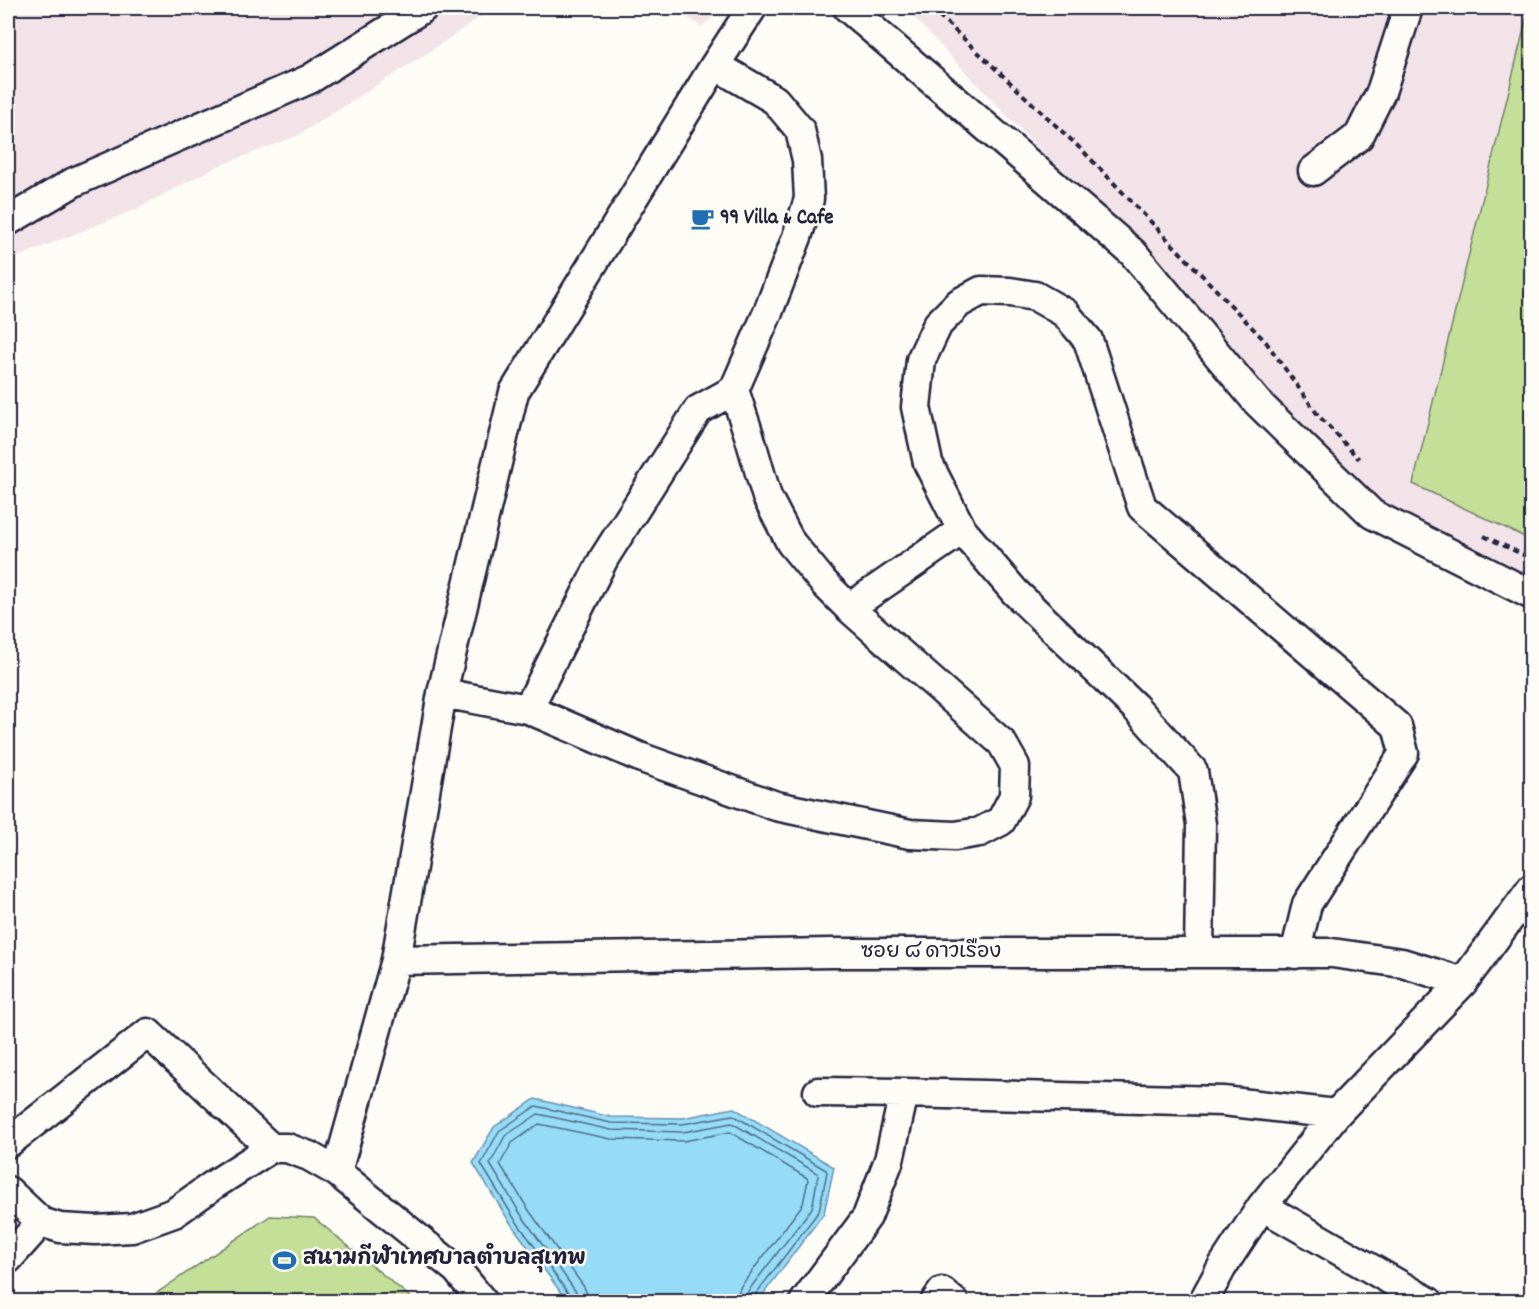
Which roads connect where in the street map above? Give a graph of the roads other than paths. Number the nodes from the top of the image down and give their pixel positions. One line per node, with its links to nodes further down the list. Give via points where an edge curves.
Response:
1 (423, 8): 7 (street, via 310,79 74,182)
2 (752, 8): 5 (street)
3 (848, 8): 10 (street, via 1133,254 1257,402 1372,514)
4 (1408, 8): 6 (street, via 1381,92 1359,136)
5 (715, 65): 8 (street, via 775,100 800,130 807,159 808,199 797,237); 12 (street, via 514,392)
6 (1313, 171)
7 (8, 221)
8 (734, 390): 11 (street, via 767,496 791,543); 13 (street, via 699,410 604,558)
9 (962, 530): 11 (street); 15 (street, via 1015,592 1135,707 1193,771 1200,824); 16 (street, via 928,463 916,407 921,360 938,324 959,303 981,291 1035,296 1065,313 1088,340 1143,507 1397,726 1404,753 1307,904)
10 (1532, 595)
11 (849, 608): 13 (street, via 1002,743 1015,766 1014,796 1001,821 980,832 955,836 910,834 776,806 642,758)
12 (442, 693): 13 (street); 17 (street)
13 (528, 709)
14 (1532, 888): 18 (street)
15 (1199, 953): 16 (street, ซอย ๘ ดาวเรือง); 17 (street, ซอย ๘ ดาวเรือง, via 831,952)
16 (1295, 954): 18 (street, ซอย ๘ ดาวเรือง, via 1332,953 1402,963)
17 (396, 960): 24 (street)
18 (1462, 981): 21 (street)
19 (818, 1092): 20 (street)
20 (904, 1093): 21 (street, via 1223,1101); 30 (street, via 889,1160 867,1217)
21 (1336, 1114): 26 (street)
22 (8, 1143): 23 (street, via 148,1033)
23 (271, 1148): 24 (street, via 287,1148); 27 (street, via 174,1213 132,1228 60,1228)
24 (337, 1172): 29 (street, via 457,1270)
25 (8, 1191): 27 (street)
26 (1262, 1206): 33 (street); 34 (street)
27 (41, 1222): 28 (street)
28 (8, 1259)
29 (483, 1302)
30 (804, 1302)
31 (934, 1302): 32 (street, via 942,1292)
32 (954, 1302)
33 (1203, 1302)
34 (1429, 1302)

